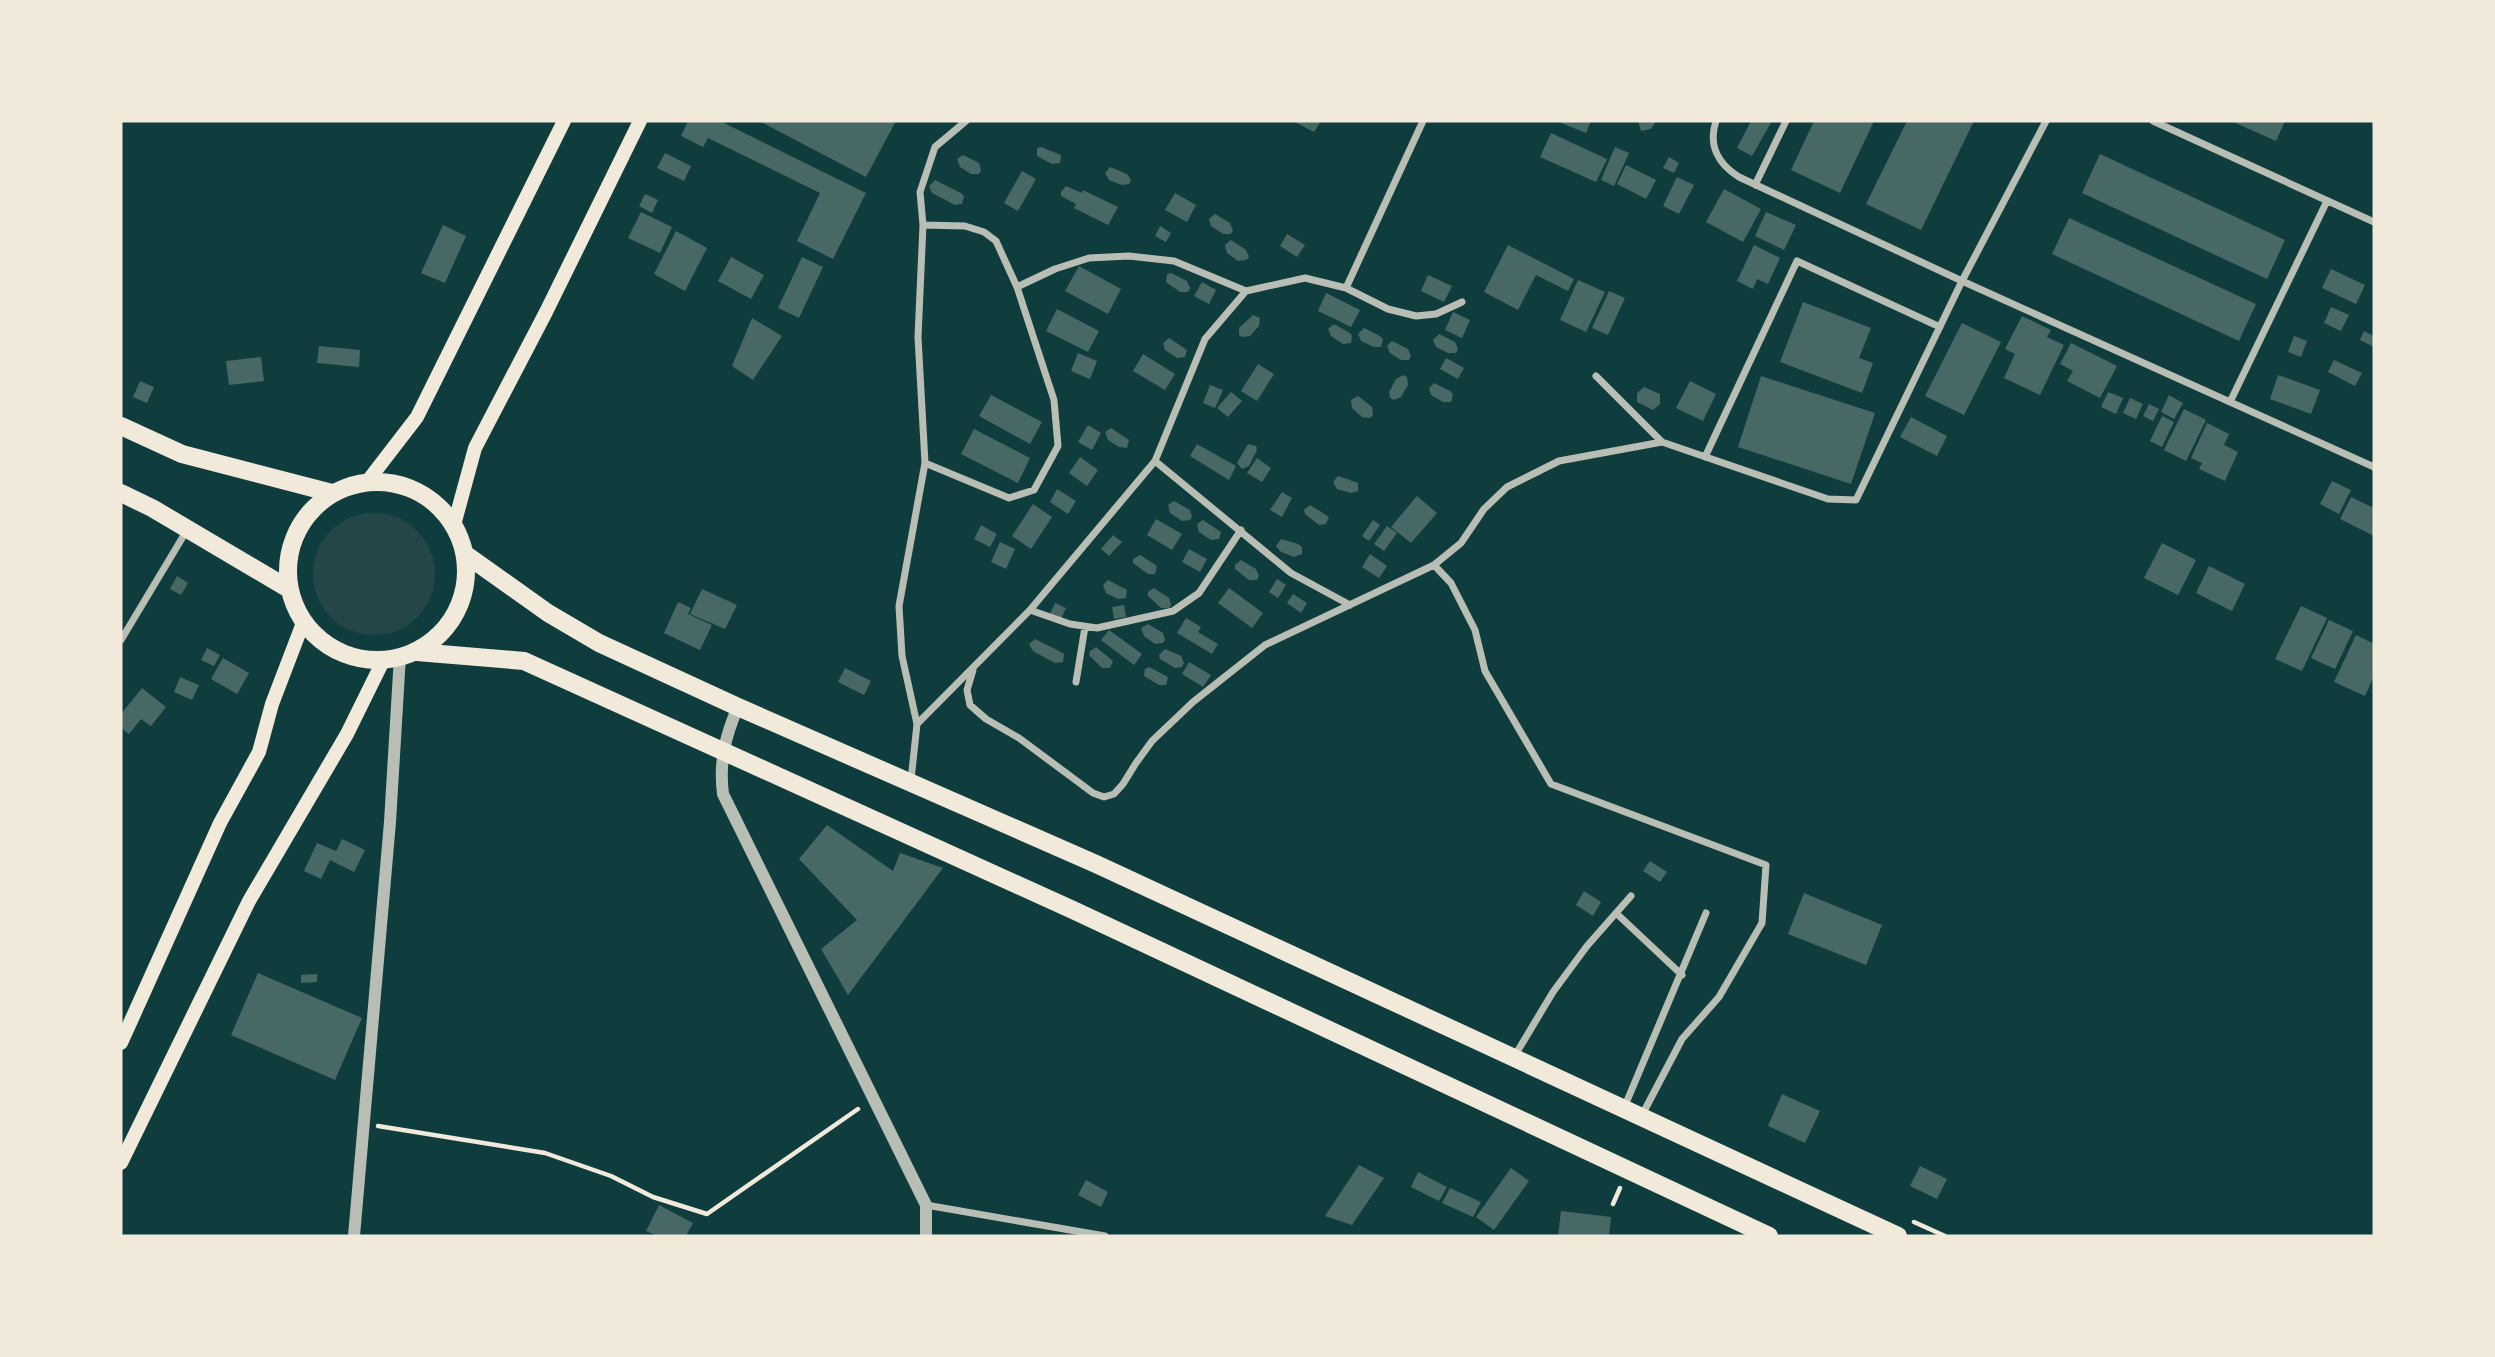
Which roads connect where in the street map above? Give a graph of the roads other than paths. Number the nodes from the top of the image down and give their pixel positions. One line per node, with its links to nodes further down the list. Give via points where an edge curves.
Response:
1 (564, 121): 27 (main road, via 417,417)
2 (640, 121): 30 (main road, via 475,447)
3 (966, 121): 12 (street, via 935,147 920,192)
4 (1423, 121): 15 (street)
5 (1716, 121): 9 (street, via 1713,141 1720,161 1728,171)
6 (1786, 121): 9 (street)
7 (2046, 121): 13 (street)
8 (2153, 121): 10 (street)
9 (1755, 185): 13 (street)
10 (2327, 201): 11 (street); 20 (street)
11 (2374, 222)
12 (923, 225): 14 (street, via 965,226 984,232 996,241); 25 (street, via 918,337)
13 (1962, 281): 18 (street); 20 (street)
14 (1017, 287): 16 (street, via 1089,258 1129,256 1174,261); 25 (street, via 1054,400 1058,446 1034,490 1009,498)
15 (1346, 288): 16 (street, via 1305,278); 17 (street, via 1388,309 1416,316 1436,314)
16 (1246, 291): 24 (street, via 1205,339)
17 (1462, 302)
18 (1940, 327): 23 (street, via 1856,500 1828,499); 23 (street, via 1797,261)
19 (1596, 376): 22 (street)
20 (2230, 402): 26 (street)
21 (121, 426): 29 (main road, via 182,454)
22 (1662, 442): 23 (street); 34 (street, via 1559,461 1507,487 1484,509 1461,543)
23 (1705, 457)
24 (1155, 461): 32 (street); 37 (street)
25 (925, 463): 45 (street, via 899,606 902,656)
26 (2374, 467)
27 (367, 482): 29 (main road); 30 (main road, via 392,482 416,491 438,505)
28 (121, 493): 31 (main road)
29 (332, 493): 35 (main road, via 310,511 295,534 287,561)
30 (454, 525): 33 (main road)
31 (187, 528): 35 (main road); 40 (street)
32 (1241, 530): 36 (street, via 1291,573); 39 (street, via 1199,593 1186,604 1158,616)
33 (466, 554): 41 (main road, via 466,585 456,614 437,638); 44 (main road, via 599,643)
34 (1434, 565): 36 (street); 55 (street, via 1451,583 1475,630 1485,671 1551,784 1766,865 1762,923 1719,997 1682,1039)
35 (289, 589): 38 (main road)
36 (1350, 605): 42 (street, via 1265,646 1223,678 1153,741 1124,784 1104,797 970,705 967,690)
37 (1030, 610): 39 (street); 42 (street)
38 (303, 623): 41 (main road, via 341,654 365,660); 52 (main road, via 258,752 220,823)
39 (1085, 627): 43 (street)
40 (121, 640)
41 (400, 656): 46 (main road, via 524,661); 56 (main road, via 347,734 249,901); 58 (street)
42 (974, 668): 45 (street)
43 (1076, 682)
44 (738, 707): 46 (street); 47 (main road)
45 (917, 724): 47 (street)
46 (723, 751): 57 (street, via 721,777 728,808); 61 (main road)
47 (911, 781): 53 (main road)
48 (1631, 896): 49 (street)
49 (1616, 912): 51 (street); 53 (street, via 1553,992)
50 (1706, 913): 51 (street)
51 (1682, 975): 54 (street)
52 (121, 1043)
53 (1514, 1058): 54 (main road)
54 (1624, 1109): 55 (main road)
55 (1641, 1117): 62 (main road)
56 (121, 1163)
57 (926, 1205): 59 (street); 60 (street)
58 (354, 1236)
59 (926, 1236)
60 (1105, 1236)
61 (1769, 1236)
62 (1898, 1236)

